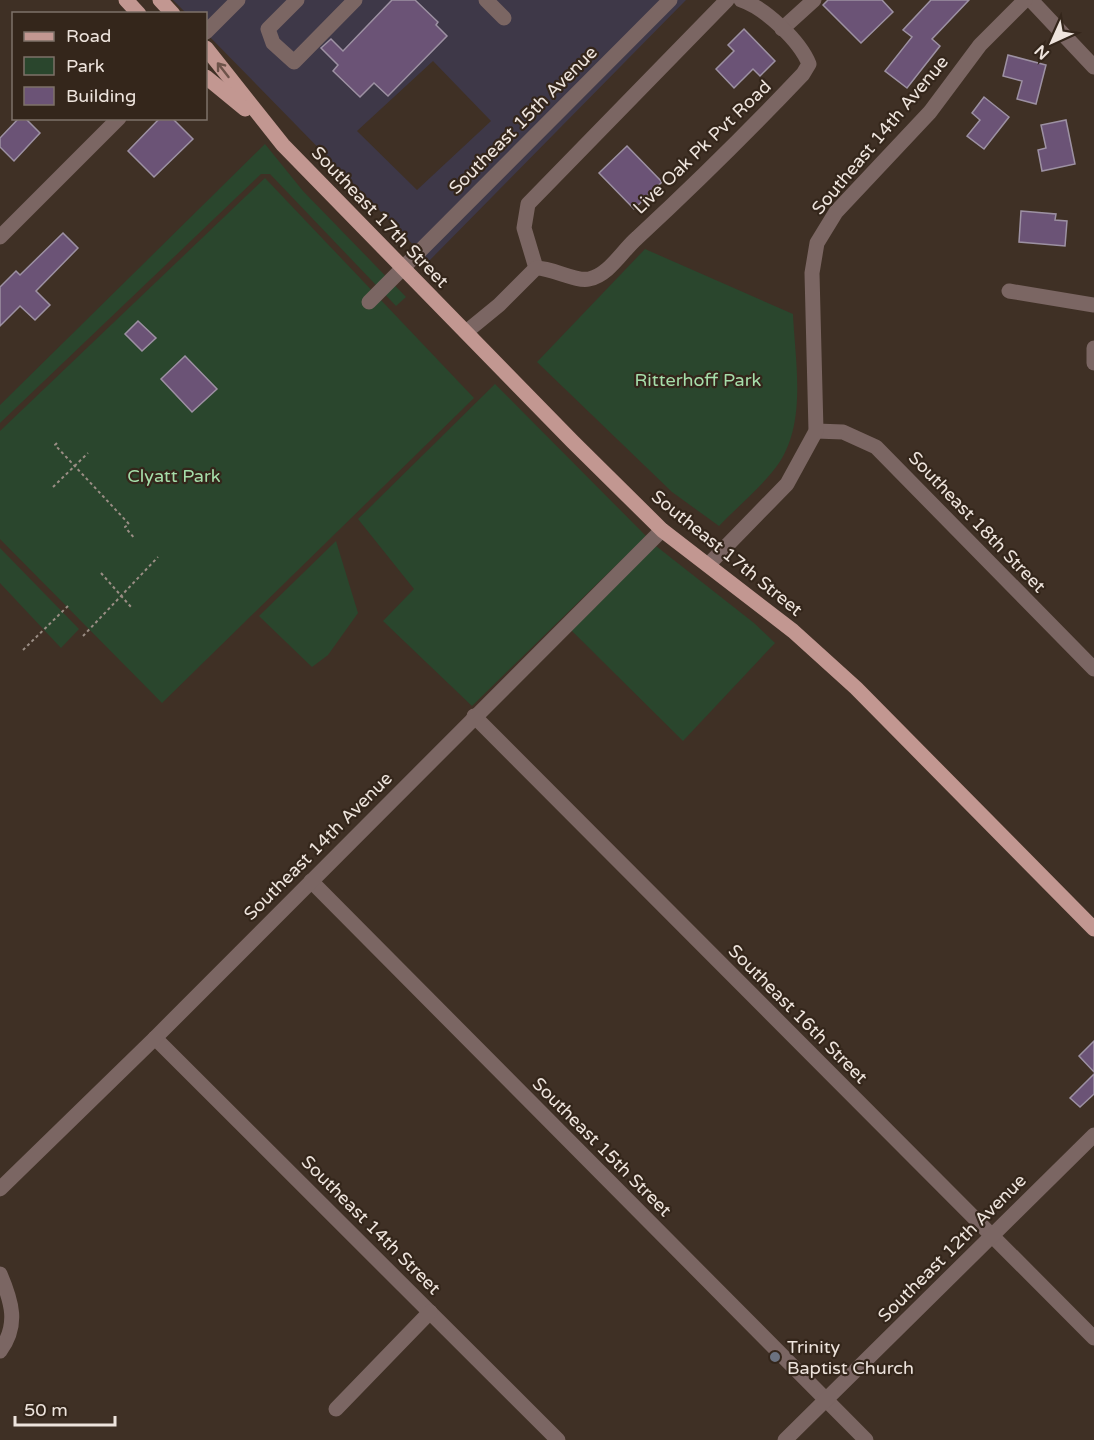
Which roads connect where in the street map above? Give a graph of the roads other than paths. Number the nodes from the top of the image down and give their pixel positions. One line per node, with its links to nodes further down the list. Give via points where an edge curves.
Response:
1 (126, 0): 13 (main road)
2 (160, 0): 14 (main road)
3 (237, 0): 17 (street)
4 (297, 0): 5 (street, via 268,29 273,44 294,62)
5 (355, 0)
6 (486, 0): 15 (street)
7 (670, 0): 24 (street, Southeast 15th Avenue)
8 (727, 0): 25 (street, via 528,204 524,228)
9 (741, 0): 16 (street, Live Oak Pk Pvt Road, via 757,7)
10 (814, 0): 16 (street)
11 (1025, 0): 32 (street, Southeast 14th Avenue, via 980,45 930,112 836,212 817,243 812,273)
12 (1031, 0): 19 (street)
13 (137, 12)
14 (171, 12)
15 (504, 18)
16 (782, 29): 25 (street, Live Oak Pk Pvt Road, via 803,49 809,64 729,152 601,275 586,280 549,268)
17 (207, 31)
18 (207, 49): 22 (main road, Southeast 17th Street, one-way to 18)
19 (1094, 68)
20 (207, 78): 22 (main road, Southeast 17th Street)
21 (116, 120): 23 (street)
22 (266, 126): 24 (main road, Southeast 17th Street)
23 (0, 237)
24 (402, 268): 27 (street, Southeast 15th Avenue); 29 (main road, Southeast 17th Street)
25 (536, 268): 29 (street)
26 (1009, 291): 28 (street)
27 (369, 302)
28 (1094, 305)
29 (466, 332): 33 (main road, Southeast 17th Street)
30 (1094, 348): 31 (street)
31 (1094, 363)
32 (816, 431): 34 (street, via 787,484); 35 (street, Southeast 18th Street, via 843,432 876,447)
33 (662, 530): 34 (main road, Southeast 17th Street); 36 (street, Southeast 14th Avenue)
34 (708, 565): 38 (main road, Southeast 17th Street, via 793,631 856,688)
35 (1094, 669)
36 (474, 716): 37 (street, Southeast 14th Avenue); 42 (street, Southeast 16th Street)
37 (311, 881): 39 (street, Southeast 14th Avenue); 47 (street, Southeast 15th Street)
38 (1094, 929)
39 (155, 1038): 41 (street, Southeast 14th Avenue); 44 (street, Southeast 14th Street)
40 (1092, 1140): 42 (street, Southeast 12th Avenue)
41 (0, 1189)
42 (992, 1236): 45 (street, Southeast 16th Street); 47 (street, Southeast 12th Avenue)
43 (0, 1274): 46 (street, via 10,1301 11,1336)
44 (430, 1312): 48 (street); 49 (street, Southeast 14th Street)
45 (1094, 1338)
46 (0, 1351)
47 (826, 1400): 50 (street, Southeast 12th Avenue); 51 (street, Southeast 15th Street)
48 (336, 1409)
49 (558, 1440)
50 (785, 1440)
51 (866, 1440)

